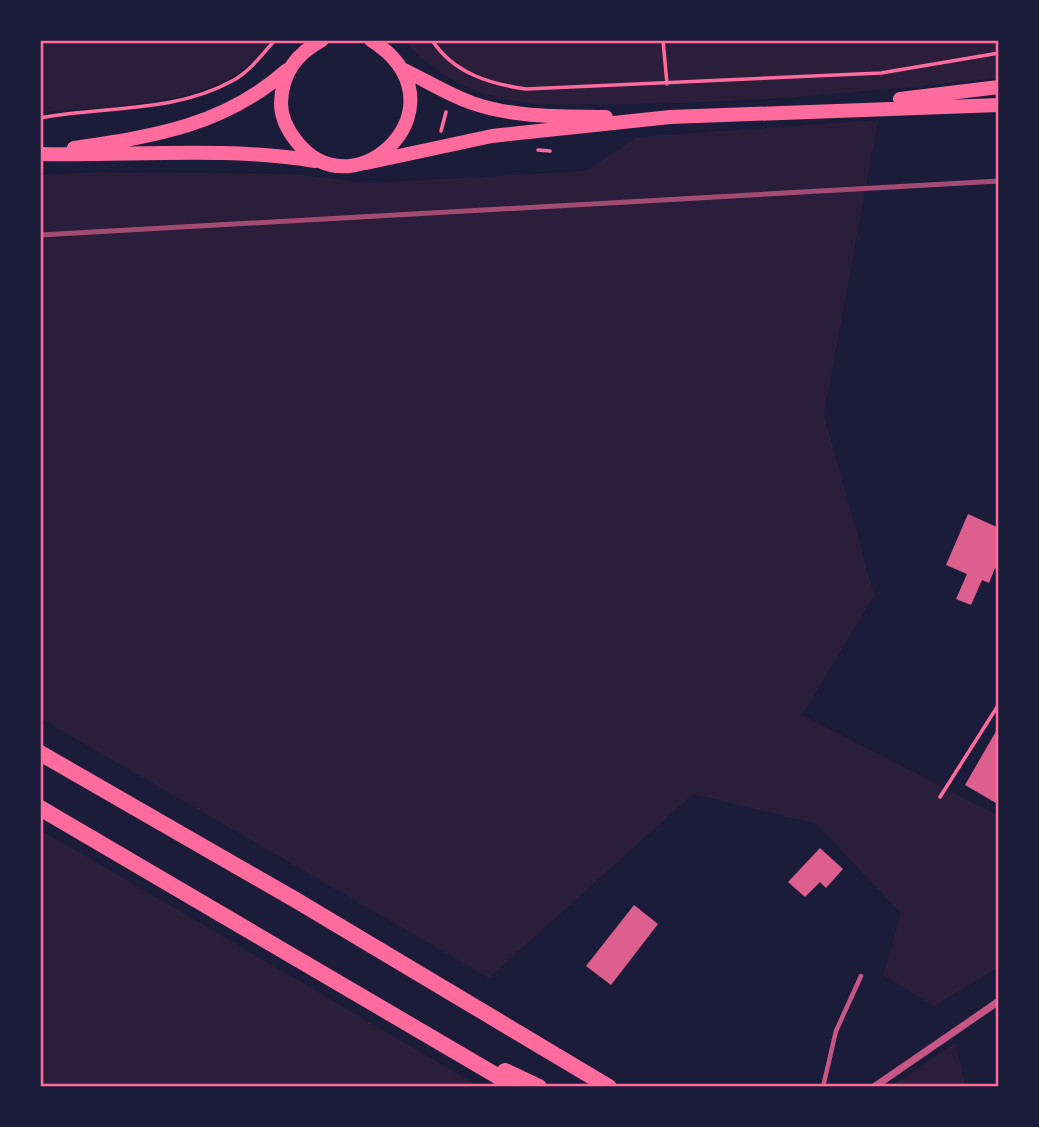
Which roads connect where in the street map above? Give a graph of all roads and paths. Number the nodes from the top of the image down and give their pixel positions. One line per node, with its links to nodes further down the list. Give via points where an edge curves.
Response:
1 (275, 40): 14 (path, via 234,81 194,98)
2 (322, 40): 7 (main road)
3 (371, 40): 8 (main road, via 390,52)
4 (432, 40): 9 (path, via 465,72 495,85 526,89)
5 (663, 40): 9 (path)
6 (999, 54): 9 (path, via 881,73)
7 (290, 66): 15 (main road, via 234,108 186,127); 16 (main road, via 282,88 281,111 303,150)
8 (404, 70): 13 (main road, via 454,96 496,110 545,116); 17 (main road, via 411,92 410,115 401,136 386,153)
9 (667, 84)
10 (999, 87): 12 (main road)
11 (999, 104): 12 (main road)
12 (844, 108): 13 (main road)
13 (670, 117): 17 (main road, via 492,136)
14 (40, 118)
15 (40, 154): 16 (main road, via 281,155)
16 (322, 162): 17 (main road)
17 (366, 163)
18 (999, 704): 20 (path)
19 (40, 753): 27 (main road)
20 (940, 797)
21 (40, 808): 24 (main road)
22 (861, 976): 28 (lane, via 836,1031)
23 (999, 1001): 29 (street)
24 (448, 1046): 25 (main road); 26 (main road)
25 (516, 1087)
26 (539, 1087)
27 (608, 1087)
28 (823, 1087)
29 (874, 1087)

